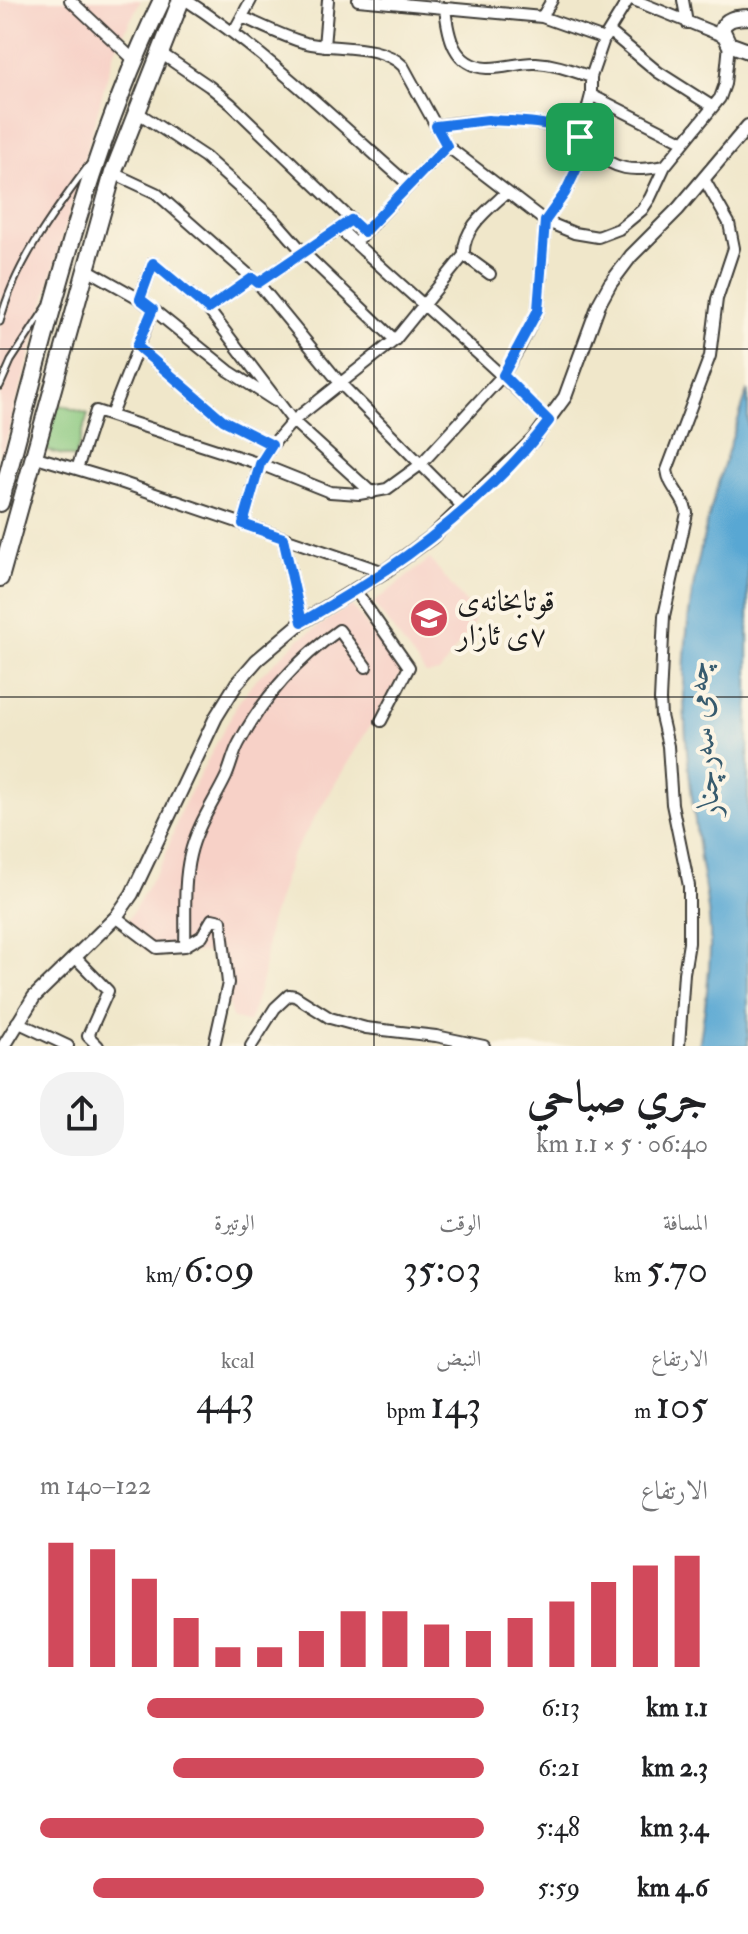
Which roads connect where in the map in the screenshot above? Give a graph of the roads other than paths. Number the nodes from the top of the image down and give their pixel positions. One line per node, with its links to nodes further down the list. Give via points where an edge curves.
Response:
1 (70, 0): 24 (street)
2 (162, 0): 24 (main road)
3 (184, 0): 18 (street); 23 (main road)
4 (251, 0): 14 (street)
5 (328, 0): 21 (street)
6 (358, 0): 11 (street)
7 (552, 0): 15 (street)
8 (628, 0): 19 (street)
9 (634, 0): 17 (street)
10 (683, 0): 17 (street)
11 (427, 3): 13 (street)
12 (465, 4): 13 (street); 15 (street)
13 (445, 8): 25 (street, via 449,40 466,61 487,68 548,64)
14 (242, 17): 18 (street); 21 (street)
15 (542, 17): 19 (street)
16 (748, 17): 20 (main road, via 725,23)
17 (687, 23): 20 (street)
18 (234, 31): 39 (street)
19 (607, 35): 25 (street); 27 (street)
20 (727, 41): 22 (main road); 27 (street, via 723,92)
21 (324, 46): 29 (street, via 398,60)
22 (748, 51)
23 (159, 52): 28 (main road); 41 (street, via 231,104)
24 (134, 60): 35 (main road)
25 (591, 77): 26 (street)
26 (591, 95): 31 (street); 32 (street)
27 (713, 107): 32 (street)
28 (137, 112): 37 (main road); 46 (street, via 205,157)
29 (436, 126): 31 (street, via 488,120 567,130); 33 (street)
30 (748, 126): 38 (street)
31 (580, 137): 34 (street)
32 (684, 142): 36 (street)
33 (447, 146): 39 (street); 40 (street)
34 (587, 147): 36 (street, via 628,170); 42 (street)
35 (101, 148): 51 (main road); 56 (lane, via 39,239)
36 (665, 166): 42 (street, via 642,210 608,235 574,233)
37 (113, 173): 48 (main road); 50 (street, via 156,193)
38 (704, 179): 65 (street, via 610,284 569,388); 92 (street, via 729,223 734,248 717,299 710,356 667,470 687,513 664,616 660,700 672,804 689,886)
39 (409, 185): 44 (street)
40 (507, 192): 42 (street); 47 (street, via 476,223 464,242)
41 (351, 220): 43 (street); 44 (street)
42 (545, 221): 59 (street, via 538,310)
43 (339, 228): 45 (street); 46 (street)
44 (364, 232): 45 (street)
45 (354, 243): 53 (street)
46 (303, 252): 50 (street); 57 (street)
47 (464, 255): 49 (street); 53 (street)
48 (85, 268): 52 (street); 67 (main road)
49 (490, 274)
50 (255, 280): 55 (street); 60 (street)
51 (58, 293): 61 (lane, via 20,345); 72 (main road)
52 (140, 299): 54 (street); 55 (street, via 153,263)
53 (423, 307): 57 (street); 59 (street)
54 (153, 309): 58 (street); 62 (street, via 229,371)
55 (208, 309): 62 (street)
56 (0, 322)
57 (395, 340): 60 (street)
58 (137, 346): 63 (street); 66 (street, via 223,420)
59 (503, 375): 65 (street); 69 (street)
60 (340, 383): 64 (street); 69 (street)
61 (0, 386)
62 (283, 406): 64 (street)
63 (111, 415): 68 (street); 70 (street, via 96,411)
64 (293, 421): 66 (street); 71 (street)
65 (549, 421): 73 (street)
66 (272, 445): 68 (street)
67 (33, 456): 70 (street); 77 (main road)
68 (260, 464): 71 (street, via 330,492); 74 (street)
69 (420, 465): 71 (street, via 396,485); 73 (street)
70 (77, 469): 74 (street)
71 (372, 493)
72 (0, 503)
73 (464, 508): 76 (street)
74 (243, 524): 75 (street)
75 (283, 538): 76 (street); 79 (street)
76 (384, 572): 78 (street)
77 (0, 578)
78 (355, 590): 79 (street); 81 (street, via 409,667)
79 (302, 622): 82 (street, via 257,660 231,691)
80 (366, 667): 83 (street, via 339,630 297,664 251,722 193,843)
81 (381, 721)
82 (116, 917): 83 (street, via 157,948); 84 (street)
83 (185, 946): 89 (street, via 202,936 212,919 221,921 228,983)
84 (75, 957): 85 (street); 88 (street, via 108,991 88,1036)
85 (17, 1022): 86 (street); 87 (street)
86 (4, 1046)
87 (68, 1046)
88 (98, 1046)
89 (214, 1046)
90 (251, 1046): 91 (street, via 289,995 330,1018 366,1028)
91 (484, 1046)
92 (679, 1046)

